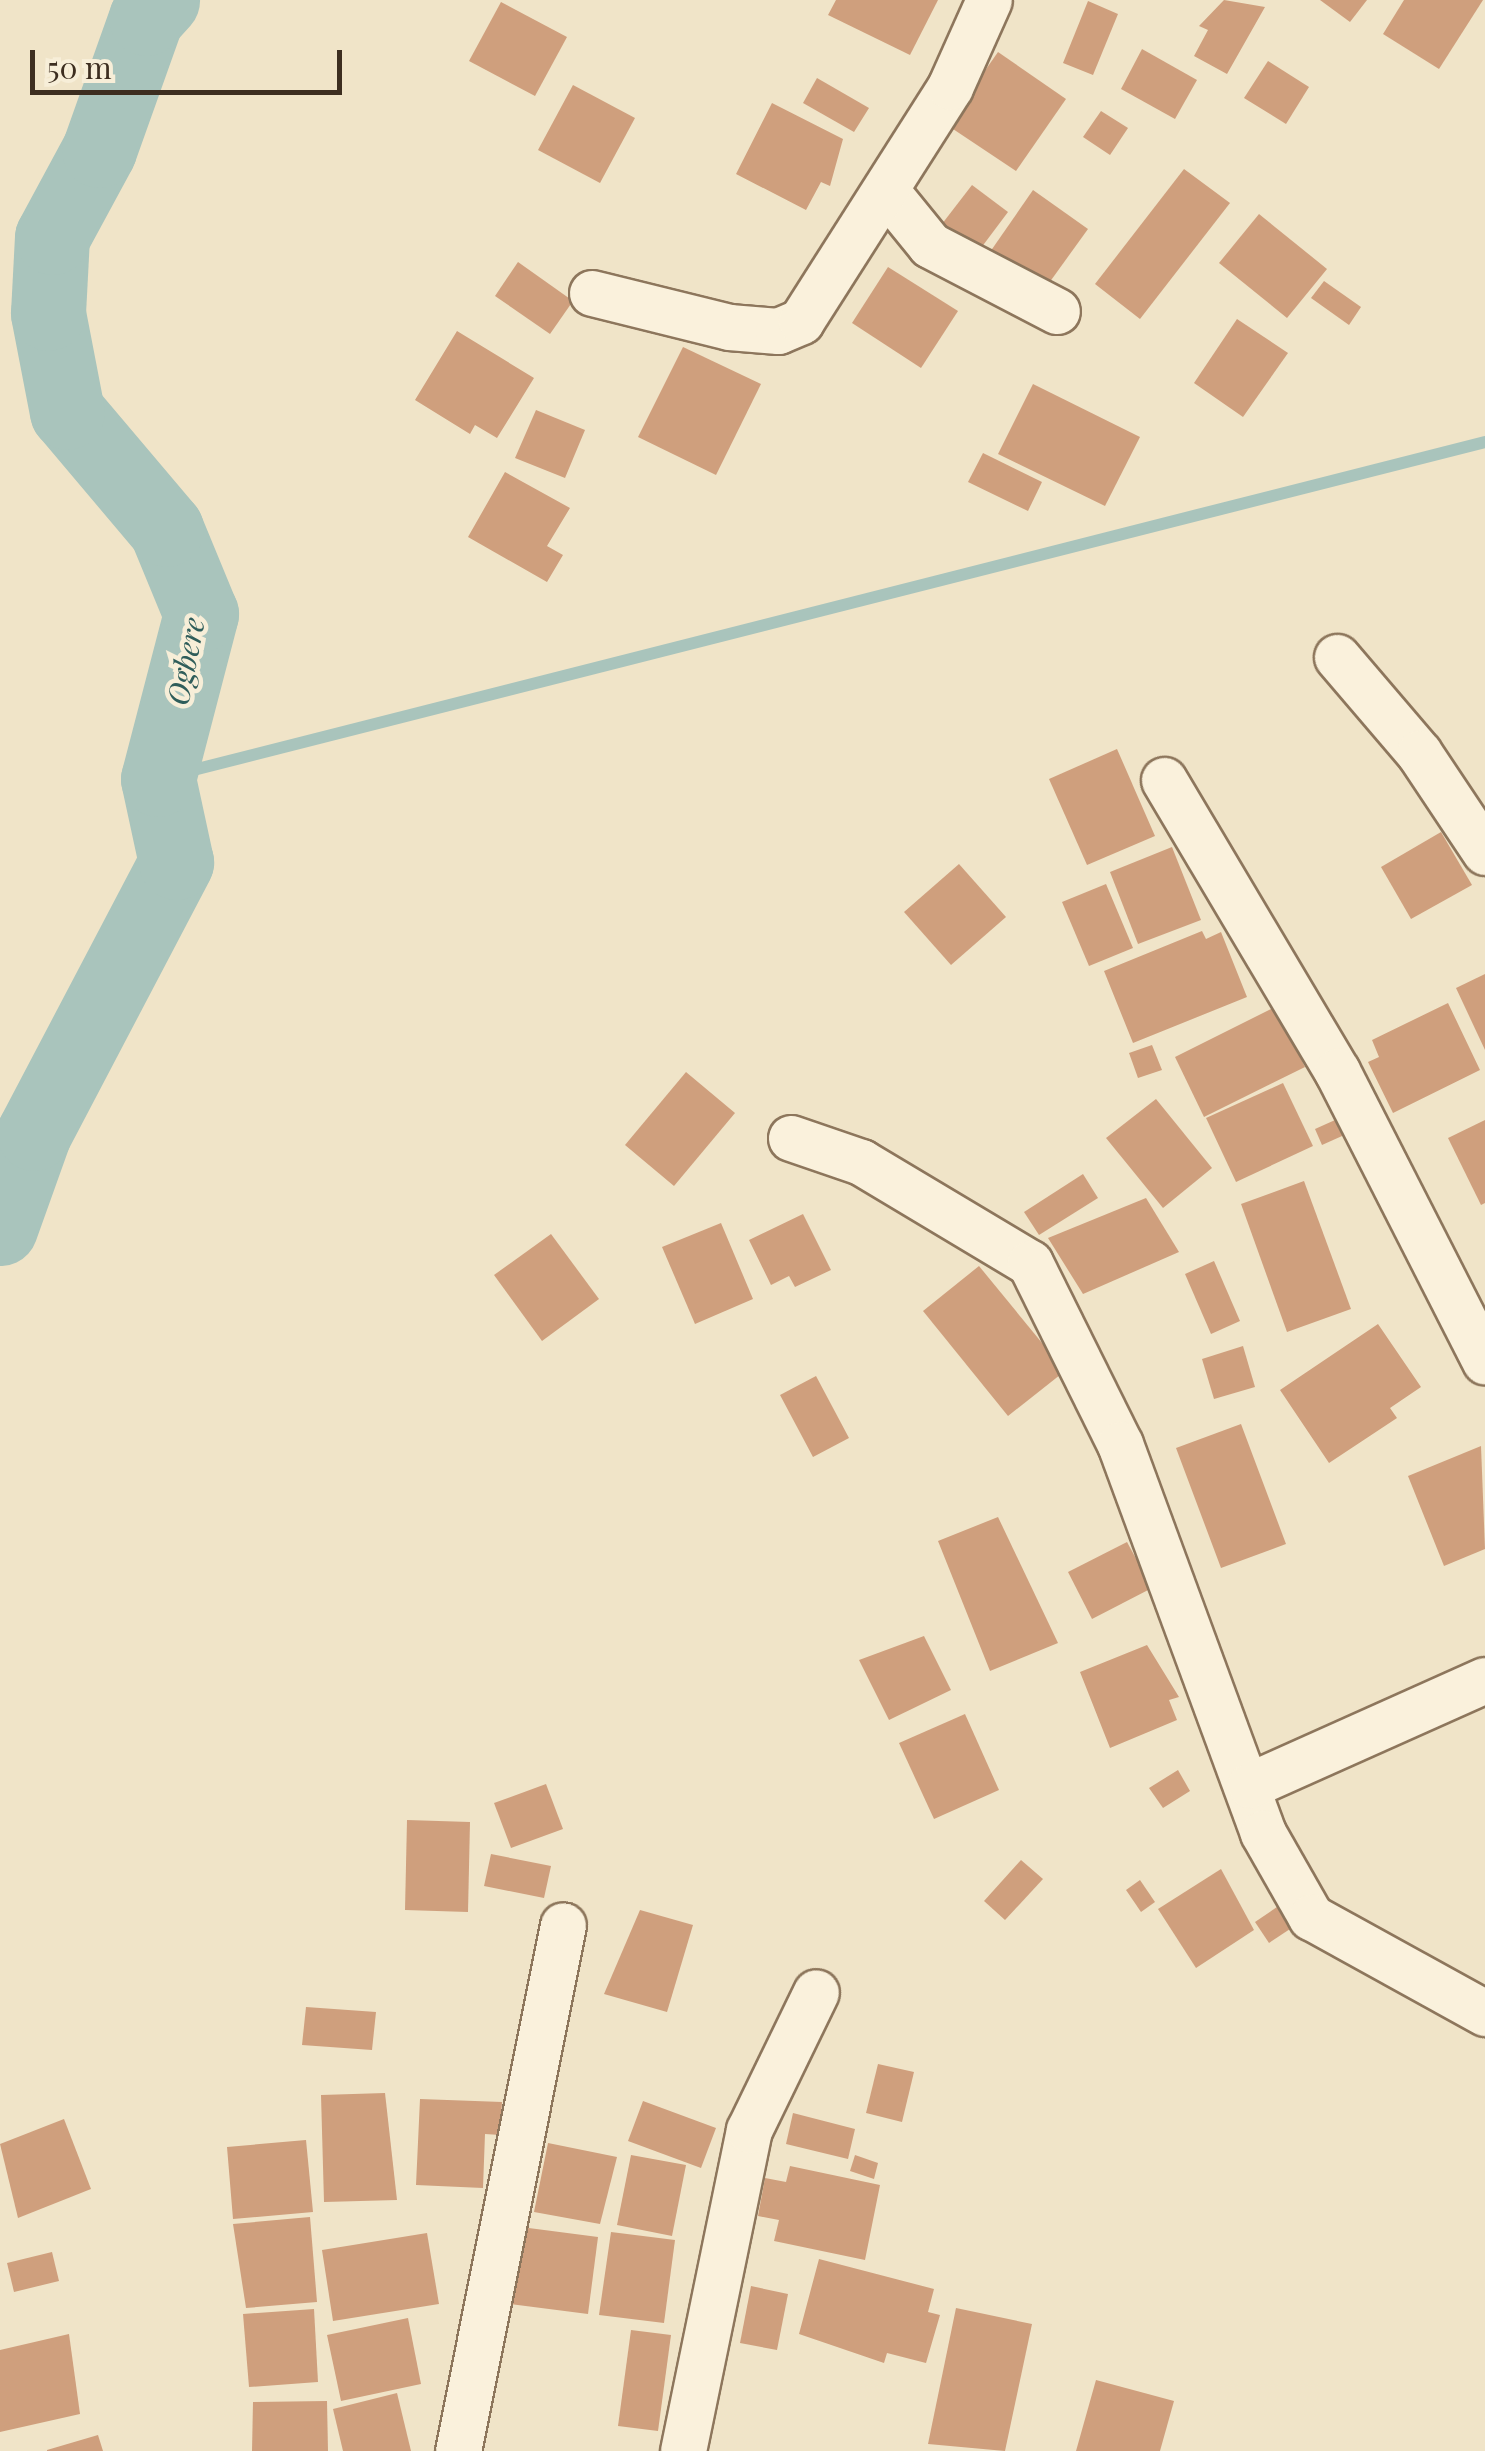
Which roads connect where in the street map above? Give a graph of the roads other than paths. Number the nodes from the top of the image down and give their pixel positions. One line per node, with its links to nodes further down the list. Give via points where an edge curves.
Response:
1 (990, 0): 2 (street)
2 (887, 192): 3 (street, via 836,278 801,321 778,330); 4 (street, via 930,245)
3 (592, 294)
4 (1057, 311)
5 (1337, 658): 7 (street, via 1419,753)
6 (1164, 780): 9 (street, via 1337,1071)
7 (1485, 852)
8 (792, 1138): 11 (street, via 861,1162 1030,1262 1120,1444)
9 (1485, 1361)
10 (1485, 1680): 11 (street)
11 (1250, 1784): 14 (street, via 1264,1832 1311,1917)
12 (563, 1926): 15 (street)
13 (816, 1992): 16 (street, via 748,2130)
14 (1485, 2014)
15 (458, 2451)
16 (683, 2451)

